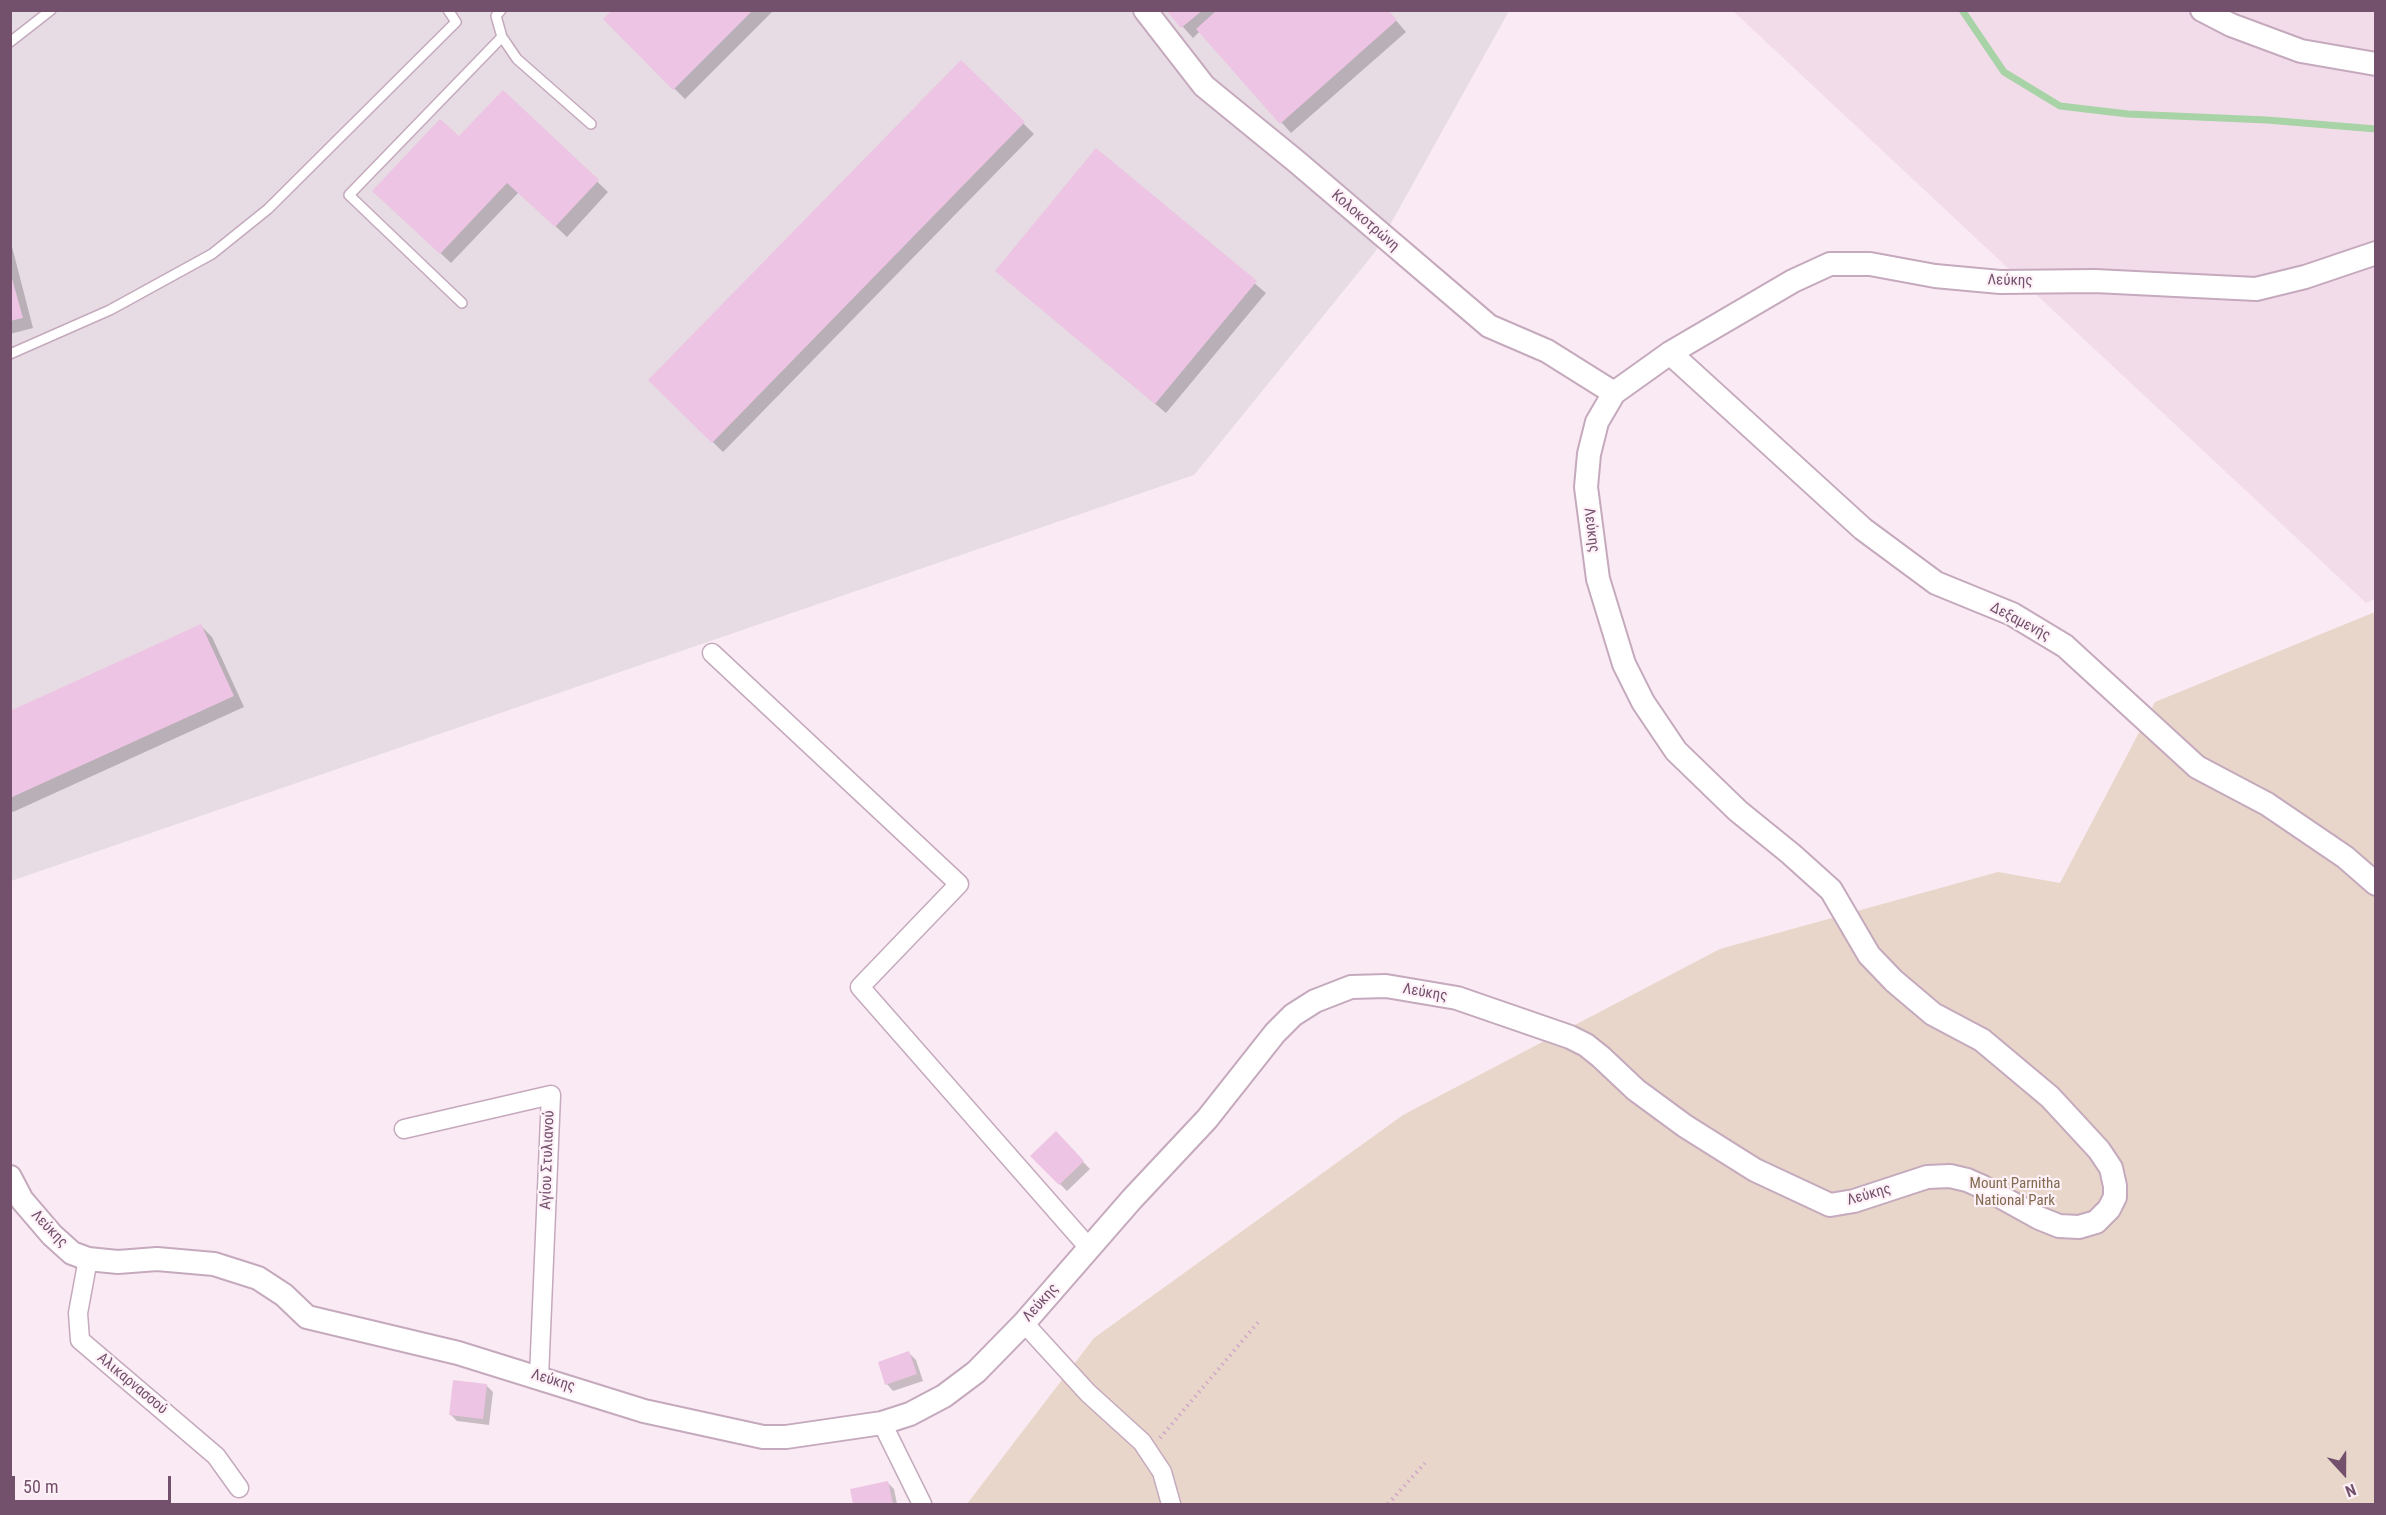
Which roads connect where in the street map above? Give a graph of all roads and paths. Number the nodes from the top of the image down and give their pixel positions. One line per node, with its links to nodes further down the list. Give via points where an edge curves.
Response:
1 (51, 10): 7 (lane)
2 (447, 10): 13 (lane, via 456,22 267,209 212,254 110,310)
3 (501, 10): 6 (lane, via 496,16)
4 (1145, 10): 14 (street, Κολοκοτρώνη, via 1204,86 1489,326 1547,351)
5 (2202, 10): 8 (street, via 2230,26 2301,51)
6 (502, 37): 9 (lane, via 517,59); 11 (lane, via 349,195)
7 (10, 42)
8 (2376, 64)
9 (591, 124)
10 (2376, 253): 12 (street, Λεύκης, via 2256,289 2095,281 1989,282 1870,264 1830,264)
11 (462, 303)
12 (1670, 352): 14 (street, Λεύκης); 16 (street, Δεξαμενής, via 1863,529 1936,583 2012,614 2065,646 2196,767 2267,804 2345,857)
13 (10, 354)
14 (1614, 393): 19 (street, Λεύκης, via 1597,422 1590,454 1586,487 1589,523 1598,579 1624,664 1643,702 1676,751 1738,811 1831,890 1869,955 1894,981 1933,1014 1982,1040 2050,1097 2099,1149 2111,1168 2115,1186 2109,1209 2096,1222 2079,1227 2059,1226 1983,1187 1950,1176 1927,1177 1830,1205 1755,1170 1685,1126 1636,1090 1586,1045 1570,1037 1457,998 1386,986 1351,987 1315,1001 1275,1033 1207,1119)
15 (712, 653): 19 (street, via 959,884 860,987)
16 (2376, 884)
17 (404, 1129): 23 (street, Αγίου Στυλιανού, via 551,1095)
18 (10, 1178): 20 (street, Λεύκης, via 22,1200 52,1235 72,1253)
19 (1090, 1249): 22 (street, Λεύκης)
20 (88, 1259): 23 (street, Λεύκης, via 214,1263 258,1278 307,1317 409,1340); 27 (street, Αλικαρνασσού, via 78,1313 80,1340 216,1456)
21 (1260, 1320): 25 (path)
22 (1024, 1323): 24 (street, Λεύκης, via 976,1372 944,1396); 25 (street, via 1088,1394)
23 (539, 1377): 24 (street, Λεύκης, via 644,1411 763,1437)
24 (882, 1423): 28 (street)
25 (1149, 1451): 29 (street, via 1162,1472)
26 (1425, 1463): 30 (path)
27 (239, 1488)
28 (922, 1504)
29 (1171, 1504)
30 (1388, 1504)

